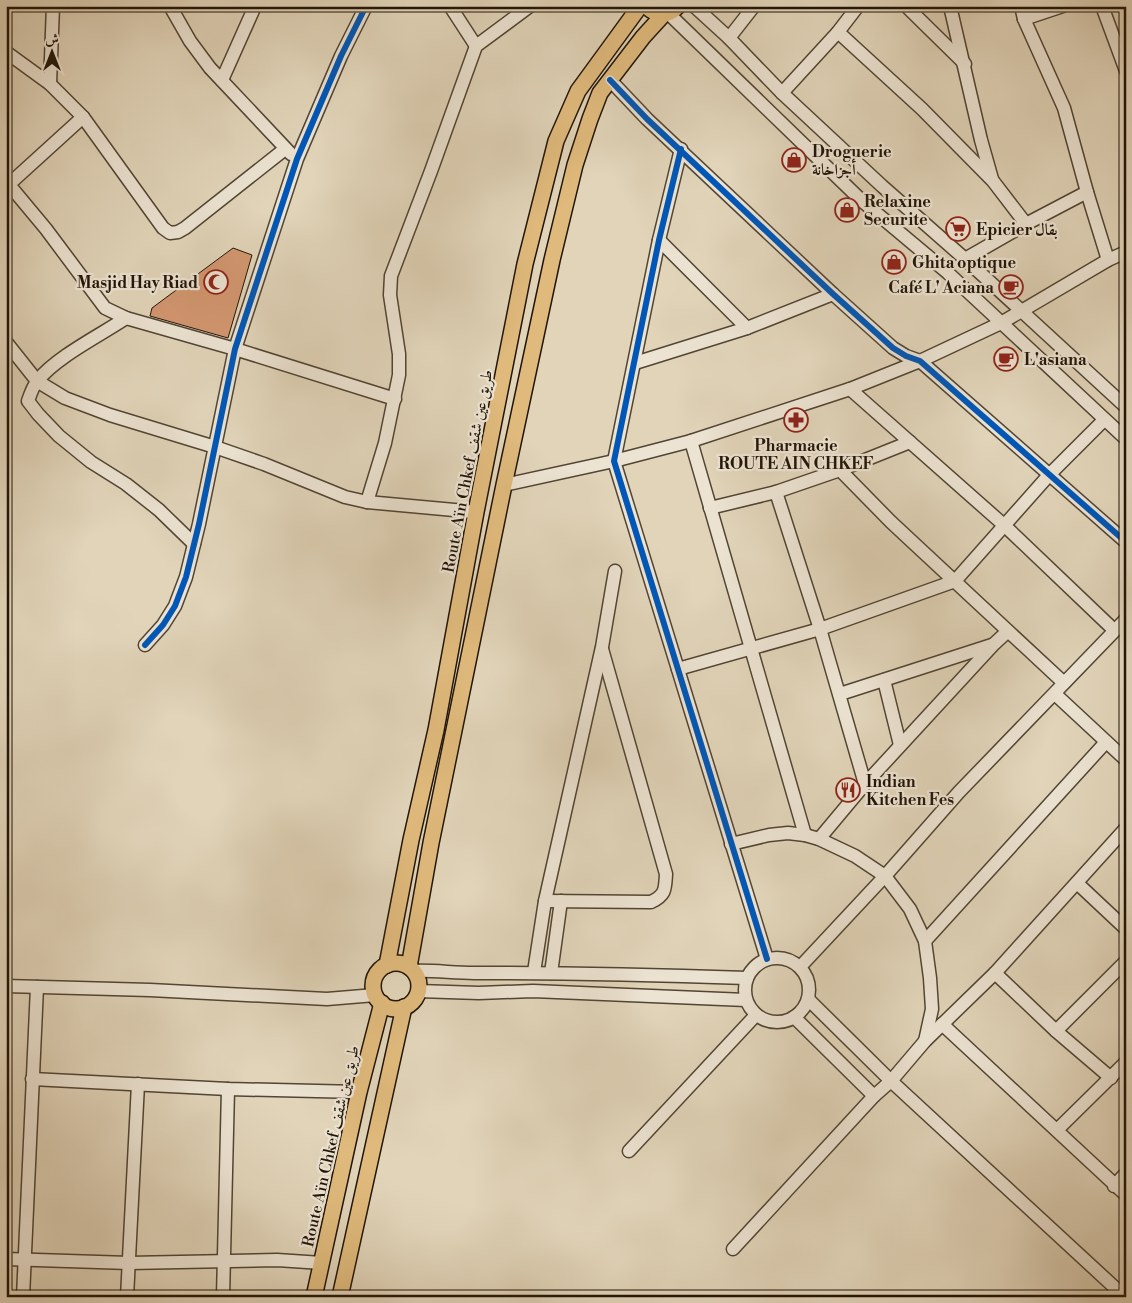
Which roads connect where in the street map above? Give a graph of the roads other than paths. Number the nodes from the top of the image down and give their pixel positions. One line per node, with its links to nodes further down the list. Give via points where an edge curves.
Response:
1 (53, 6): 27 (street)
2 (170, 6): 25 (street, via 190,41)
3 (255, 6): 25 (street)
4 (366, 6): 32 (street)
5 (450, 6): 21 (street)
6 (530, 6): 21 (street)
7 (640, 6): 66 (main road, Route Aïn Chkef طريق عين شقف, via 578,91 556,141 525,264)
8 (646, 6): 17 (main road, via 655,13)
9 (694, 6): 20 (street)
10 (754, 6): 20 (street)
11 (858, 6): 19 (street)
12 (906, 6): 23 (street)
13 (950, 6): 23 (street)
14 (1020, 6): 18 (street)
15 (1063, 6): 18 (street)
16 (1102, 6): 24 (street)
17 (670, 11): 26 (main road, via 643,37); 44 (street, via 862,201 948,273)
18 (1024, 19): 35 (street, via 1064,108)
19 (838, 32): 28 (street); 33 (street, via 922,109)
20 (729, 38): 28 (street)
21 (476, 46): 52 (street, via 391,276 390,295 399,354)
22 (6, 52): 27 (street)
23 (965, 64): 33 (street)
24 (1126, 71)
25 (222, 80): 30 (street)
26 (610, 80): 31 (street); 62 (main road, via 600,94 575,165)
27 (50, 84): 29 (street)
28 (782, 94): 39 (street)
29 (83, 117): 30 (street, via 163,228 170,233 185,228); 34 (street)
30 (286, 149): 32 (street)
31 (680, 149): 37 (street); 41 (street)
32 (297, 159): 47 (street)
33 (992, 182): 36 (street)
34 (7, 184): 43 (street, via 46,229 97,300 105,308)
35 (1087, 192): 36 (street); 40 (street)
36 (1026, 224): 39 (street)
37 (659, 240): 45 (street); 49 (street)
38 (1126, 252): 40 (street)
39 (966, 259): 42 (street)
40 (1108, 260): 42 (street)
41 (833, 294): 45 (street); 48 (street, via 893,348)
42 (1022, 311): 44 (street); 53 (street)
43 (126, 318): 47 (street); 50 (street, via 65,356)
44 (1001, 323): 48 (street); 54 (street)
45 (747, 328): 49 (street)
46 (6, 342): 50 (street)
47 (236, 350): 52 (street); 58 (street)
48 (920, 361): 51 (street); 61 (street)
49 (635, 362): 59 (street)
50 (37, 381): 58 (street, via 65,398 110,415); 69 (street, via 28,401 59,436 159,510)
51 (850, 389): 56 (street); 57 (street)
52 (395, 399): 64 (street, via 386,443)
53 (1126, 408)
54 (1104, 420): 55 (street); 61 (street)
55 (1126, 439)
56 (691, 441): 59 (street); 65 (street)
57 (910, 442): 60 (street); 67 (street)
58 (215, 446): 64 (street, via 346,498); 69 (street)
59 (614, 461): 62 (street); 80 (street)
60 (840, 470): 63 (street); 71 (street)
61 (1049, 475): 67 (street); 68 (street)
62 (504, 485): 103 (main road, via 431,843)
63 (776, 492): 65 (street); 73 (street)
64 (367, 502): 66 (street)
65 (710, 508): 79 (street)
66 (476, 512): 101 (main road, Route Aïn Chkef طريق عين شقف, via 436,730)
67 (1005, 526): 71 (street); 74 (street)
68 (1126, 542)
69 (194, 544): 77 (street, via 175,606)
70 (615, 571): 78 (street)
71 (955, 581): 73 (street); 75 (street)
72 (1126, 619): 74 (street)
73 (820, 629): 79 (street); 83 (street)
74 (1114, 630): 82 (street)
75 (1008, 631): 76 (street); 82 (street)
76 (994, 644): 81 (street); 86 (street)
77 (145, 645)
78 (602, 647): 95 (street); 96 (street, via 666,874 665,891 651,902)
79 (750, 648): 80 (street); 90 (street)
80 (678, 669): 92 (street)
81 (884, 680): 83 (street); 86 (street)
82 (1064, 683): 84 (street)
83 (840, 694): 88 (street)
84 (1055, 694): 85 (street); 93 (street, via 959,792)
85 (1106, 742): 87 (street); 98 (street)
86 (900, 745): 88 (street)
87 (1126, 760)
88 (865, 784): 91 (street)
89 (1126, 828): 94 (street)
90 (806, 835): 91 (street); 92 (street, via 769,835)
91 (819, 839): 93 (street, via 855,856)
92 (730, 844): 99 (street)
93 (885, 876): 98 (street, via 910,909); 102 (street)
94 (1077, 883): 97 (street); 106 (street)
95 (545, 901): 96 (street); 104 (street)
96 (561, 901): 105 (street)
97 (1126, 929)
98 (925, 941): 119 (street, via 932,1009)
99 (766, 959): 102 (street, via 782,958); 107 (street, via 753,968)
100 (1126, 961): 118 (street)
101 (387, 965): 103 (main road, via 398,963); 111 (main road, via 374,979)
102 (800, 967): 112 (street, via 809,984)
103 (411, 969): 104 (street, via 471,973); 110 (main road, via 418,982)
104 (534, 972): 105 (street)
105 (551, 973): 107 (street)
106 (995, 973): 117 (street); 118 (street)
107 (747, 978): 113 (street, via 744,988)
108 (6, 986): 109 (street)
109 (37, 987): 111 (street); 122 (street)
110 (418, 991): 113 (street, via 533,991); 114 (main road, via 414,1000)
111 (378, 999): 114 (main road, via 392,1008); 126 (main road, Route Aïn Chkef طريق عين شقف)
112 (808, 999): 116 (street); 123 (street)
113 (746, 1000): 115 (street)
114 (404, 1007): 143 (main road)
115 (756, 1015): 116 (street, via 777,1022); 129 (street)
116 (794, 1017): 127 (street)
117 (942, 1024): 119 (street); 128 (street)
118 (1056, 1031): 121 (street)
119 (925, 1041): 123 (street)
120 (1126, 1062): 121 (street)
121 (1111, 1078): 128 (street)
122 (32, 1079): 124 (street); 135 (street)
123 (891, 1081): 127 (street); 144 (street)
124 (138, 1084): 125 (street); 137 (street)
125 (228, 1089): 126 (street); 136 (street)
126 (358, 1092): 138 (main road, Route Aïn Chkef طريق عين شقف)
127 (874, 1096): 133 (street)
128 (1057, 1130): 131 (street)
129 (629, 1151)
130 (1126, 1173): 131 (street)
131 (1114, 1186): 132 (street)
132 (1126, 1195)
133 (733, 1249)
134 (6, 1259): 135 (street)
135 (23, 1260): 137 (street); 139 (street)
136 (224, 1260): 137 (street); 138 (street); 141 (street)
137 (129, 1263): 140 (street)
138 (322, 1263): 142 (main road, Route Aïn Chkef طريق عين شقف)
139 (22, 1297)
140 (127, 1297)
141 (223, 1297)
142 (314, 1297)
143 (340, 1297)
144 (1125, 1297)

